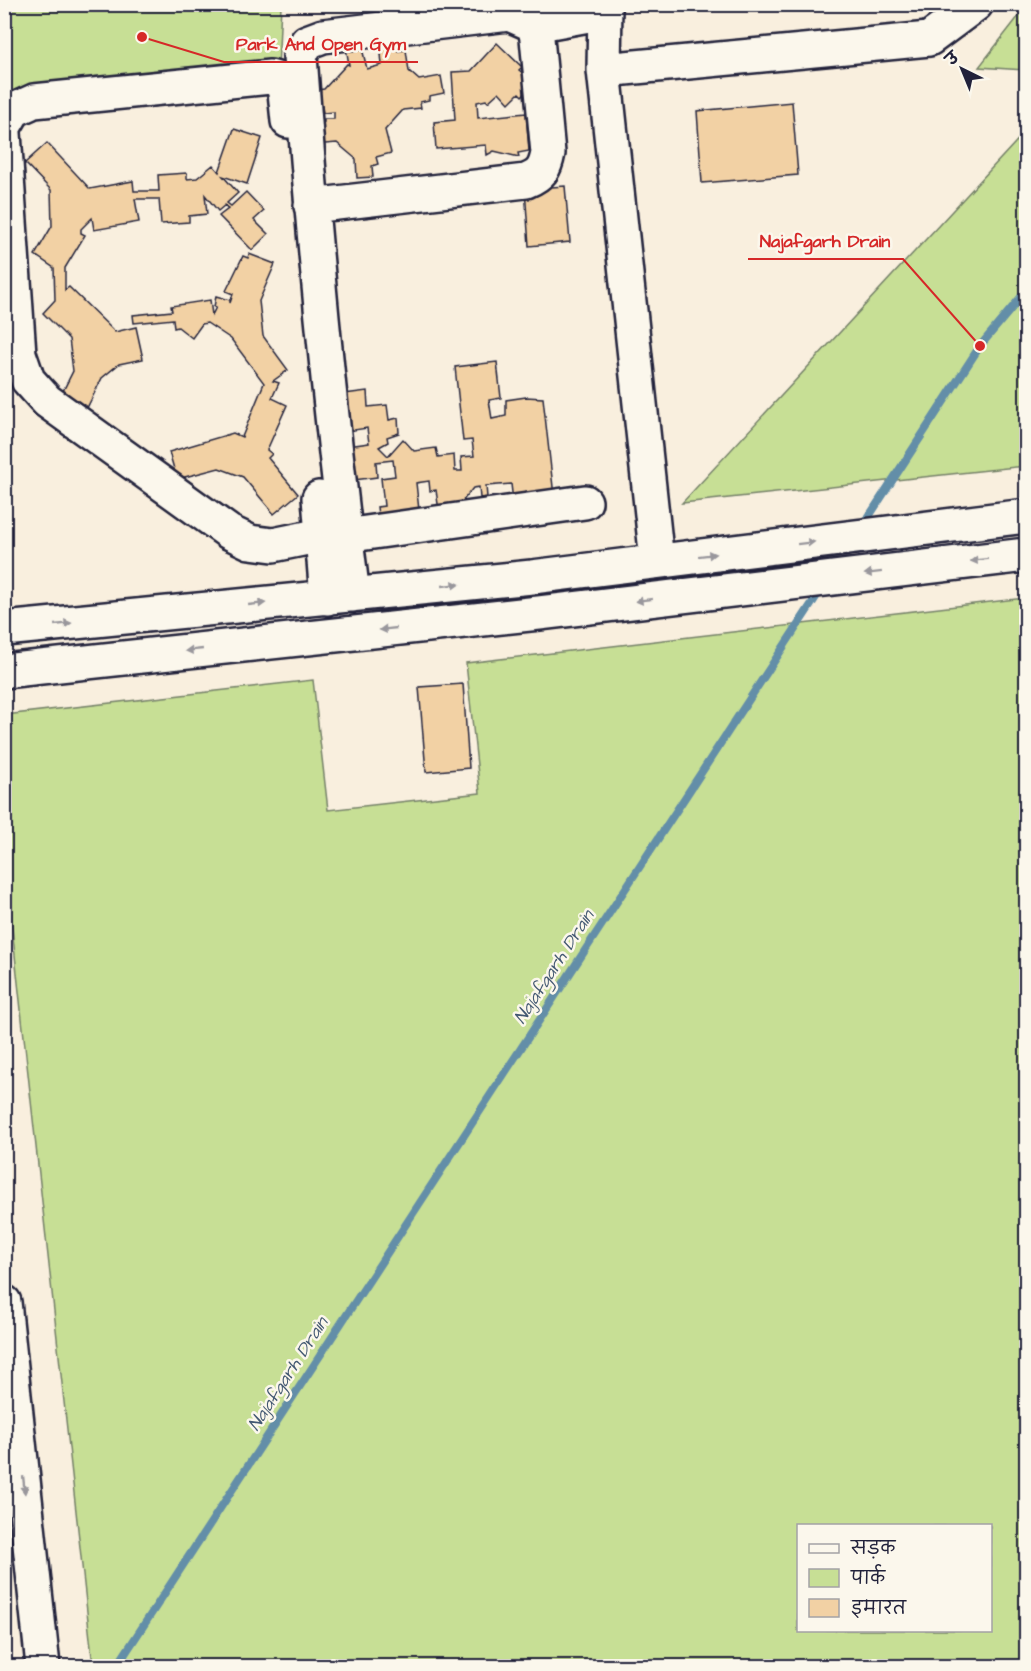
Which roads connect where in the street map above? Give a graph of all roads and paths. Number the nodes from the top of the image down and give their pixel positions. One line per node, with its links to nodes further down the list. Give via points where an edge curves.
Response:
1 (976, 4): 4 (street, via 929,39)
2 (605, 8): 3 (street); 4 (street)
3 (534, 25): 7 (street, via 548,153 538,176 526,181); 7 (street, via 509,14 323,36 307,42 300,56)
4 (604, 70): 12 (street)
5 (4, 127): 10 (street, via 14,110 34,101 270,77 280,80 285,92)
6 (4, 133): 10 (street, via 18,354 28,380 47,401 229,532 250,542 273,545)
7 (311, 206): 10 (street)
8 (585, 502): 10 (street)
9 (1026, 516): 12 (street, one-way to 9)
10 (333, 535): 13 (street)
11 (1026, 555): 15 (street, one-way to 15, via 539,613)
12 (657, 561): 13 (street, one-way to 12)
13 (340, 596): 14 (street, one-way to 13)
14 (4, 629)
15 (4, 670)
16 (4, 1302): 17 (street, one-way to 17)
17 (43, 1666)

